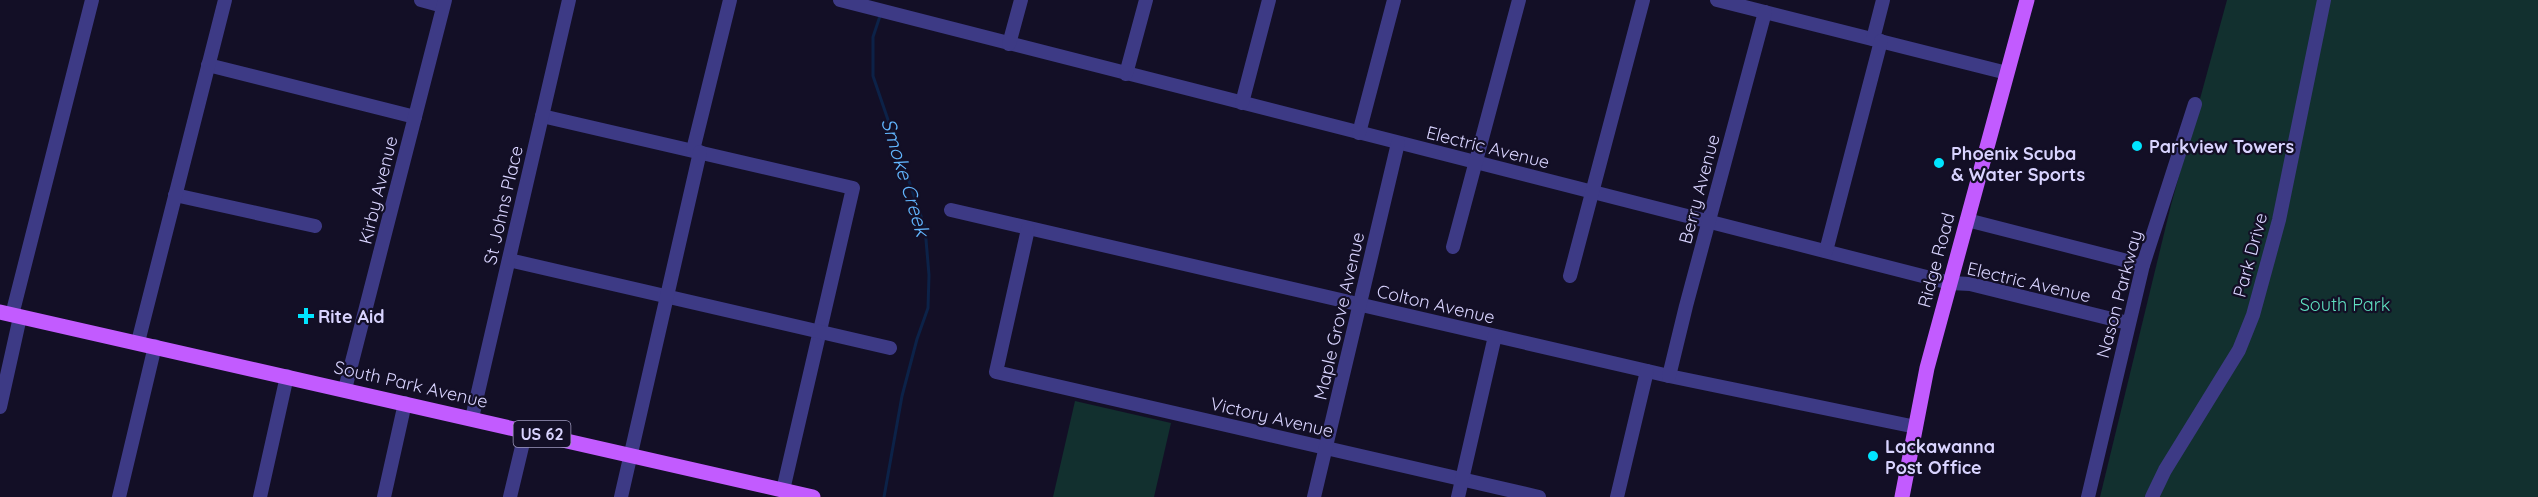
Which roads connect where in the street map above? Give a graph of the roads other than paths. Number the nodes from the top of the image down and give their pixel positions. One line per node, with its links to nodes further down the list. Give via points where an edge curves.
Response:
1 (92, 0): 48 (street)
2 (225, 0): 22 (street)
3 (421, 0): 17 (street)
4 (569, 0): 27 (street, St Johns Place)
5 (730, 0): 31 (street)
6 (840, 0): 21 (street, Electric Avenue)
7 (1020, 0): 21 (street)
8 (1146, 0): 24 (street)
9 (1269, 0): 25 (street)
10 (1394, 0): 29 (street)
11 (1519, 0): 32 (street)
12 (1643, 0): 33 (street)
13 (1717, 0): 18 (street)
14 (1883, 0): 20 (street)
15 (2026, 0): 23 (main road, Ridge Road)
16 (2324, 0): 80 (street, Park Drive, via 2279,220 2253,315 2239,350 2164,470)
17 (444, 3): 28 (street, Kirby Avenue)
18 (1741, 3): 19 (street)
19 (1765, 12): 20 (street); 37 (street, Berry Avenue)
20 (1877, 40): 23 (street); 41 (street)
21 (1009, 44): 24 (street, Electric Avenue)
22 (208, 65): 28 (street); 34 (street)
23 (2007, 73): 36 (main road, Ridge Road)
24 (1126, 74): 25 (street, Electric Avenue)
25 (1242, 103): 29 (street, Electric Avenue)
26 (2196, 104): 43 (street, Nason Parkway)
27 (542, 116): 31 (street); 42 (street, St Johns Place)
28 (415, 117): 58 (street, Kirby Avenue)
29 (1359, 133): 30 (street, Electric Avenue)
30 (1398, 143): 32 (street, Electric Avenue); 47 (street, Maple Grove Avenue)
31 (697, 151): 46 (street); 50 (street, via 853,188)
32 (1475, 162): 33 (street, Electric Avenue); 40 (street)
33 (1591, 191): 37 (street, Electric Avenue); 44 (street)
34 (175, 195): 38 (street); 52 (street)
35 (951, 210): 39 (street, Colton Avenue)
36 (1967, 220): 43 (street); 45 (main road, Ridge Road)
37 (1708, 221): 41 (street, Electric Avenue); 57 (street, Berry Avenue)
38 (315, 226)
39 (1028, 229): 47 (street, Colton Avenue); 64 (street, Victory Avenue, via 996,372)
40 (1453, 247)
41 (1826, 251): 45 (street, Electric Avenue)
42 (509, 260): 46 (street); 61 (street, St Johns Place)
43 (2143, 265): 49 (street, Nason Parkway)
44 (1570, 276)
45 (1950, 283): 49 (street, Electric Avenue, via 1971,284); 62 (main road, Ridge Road)
46 (667, 296): 50 (street); 65 (street)
47 (1360, 305): 51 (street, Colton Avenue); 64 (street, Maple Grove Avenue)
48 (11, 315): 52 (main road, South Park Avenue / US 62); 60 (street)
49 (2128, 323): 79 (street, Nason Parkway)
50 (820, 332): 54 (street); 67 (street)
51 (1495, 336): 55 (street, Colton Avenue); 66 (street)
52 (138, 342): 53 (main road, South Park Avenue / US 62)
53 (155, 346): 56 (main road, South Park Avenue / US 62); 68 (street)
54 (890, 348)
55 (1647, 371): 57 (street, Colton Avenue); 77 (street)
56 (287, 376): 58 (main road, South Park Avenue / US 62); 69 (street)
57 (1669, 376): 62 (street, Colton Avenue)
58 (345, 389): 59 (main road, South Park Avenue / US 62)
59 (405, 403): 61 (main road, South Park Avenue / US 62); 70 (street)
60 (0, 407)
61 (472, 418): 63 (main road, South Park Avenue / US 62)
62 (1916, 427): 78 (main road, Ridge Road)
63 (526, 430): 65 (main road, South Park Avenue / US 62); 71 (street)
64 (1326, 448): 66 (street, Victory Avenue); 74 (street, Maple Grove Avenue)
65 (631, 454): 67 (main road, South Park Avenue / US 62); 72 (street)
66 (1462, 479): 75 (street); 76 (street, Victory Avenue)
67 (783, 490): 73 (main road, South Park Avenue / US 62)
68 (119, 497)
69 (260, 497)
70 (384, 497)
71 (510, 497)
72 (621, 497)
73 (813, 497)
74 (1314, 497)
75 (1458, 497)
76 (1539, 497)
77 (1617, 497)
78 (1902, 497)
79 (2088, 497)
80 (2152, 497)

